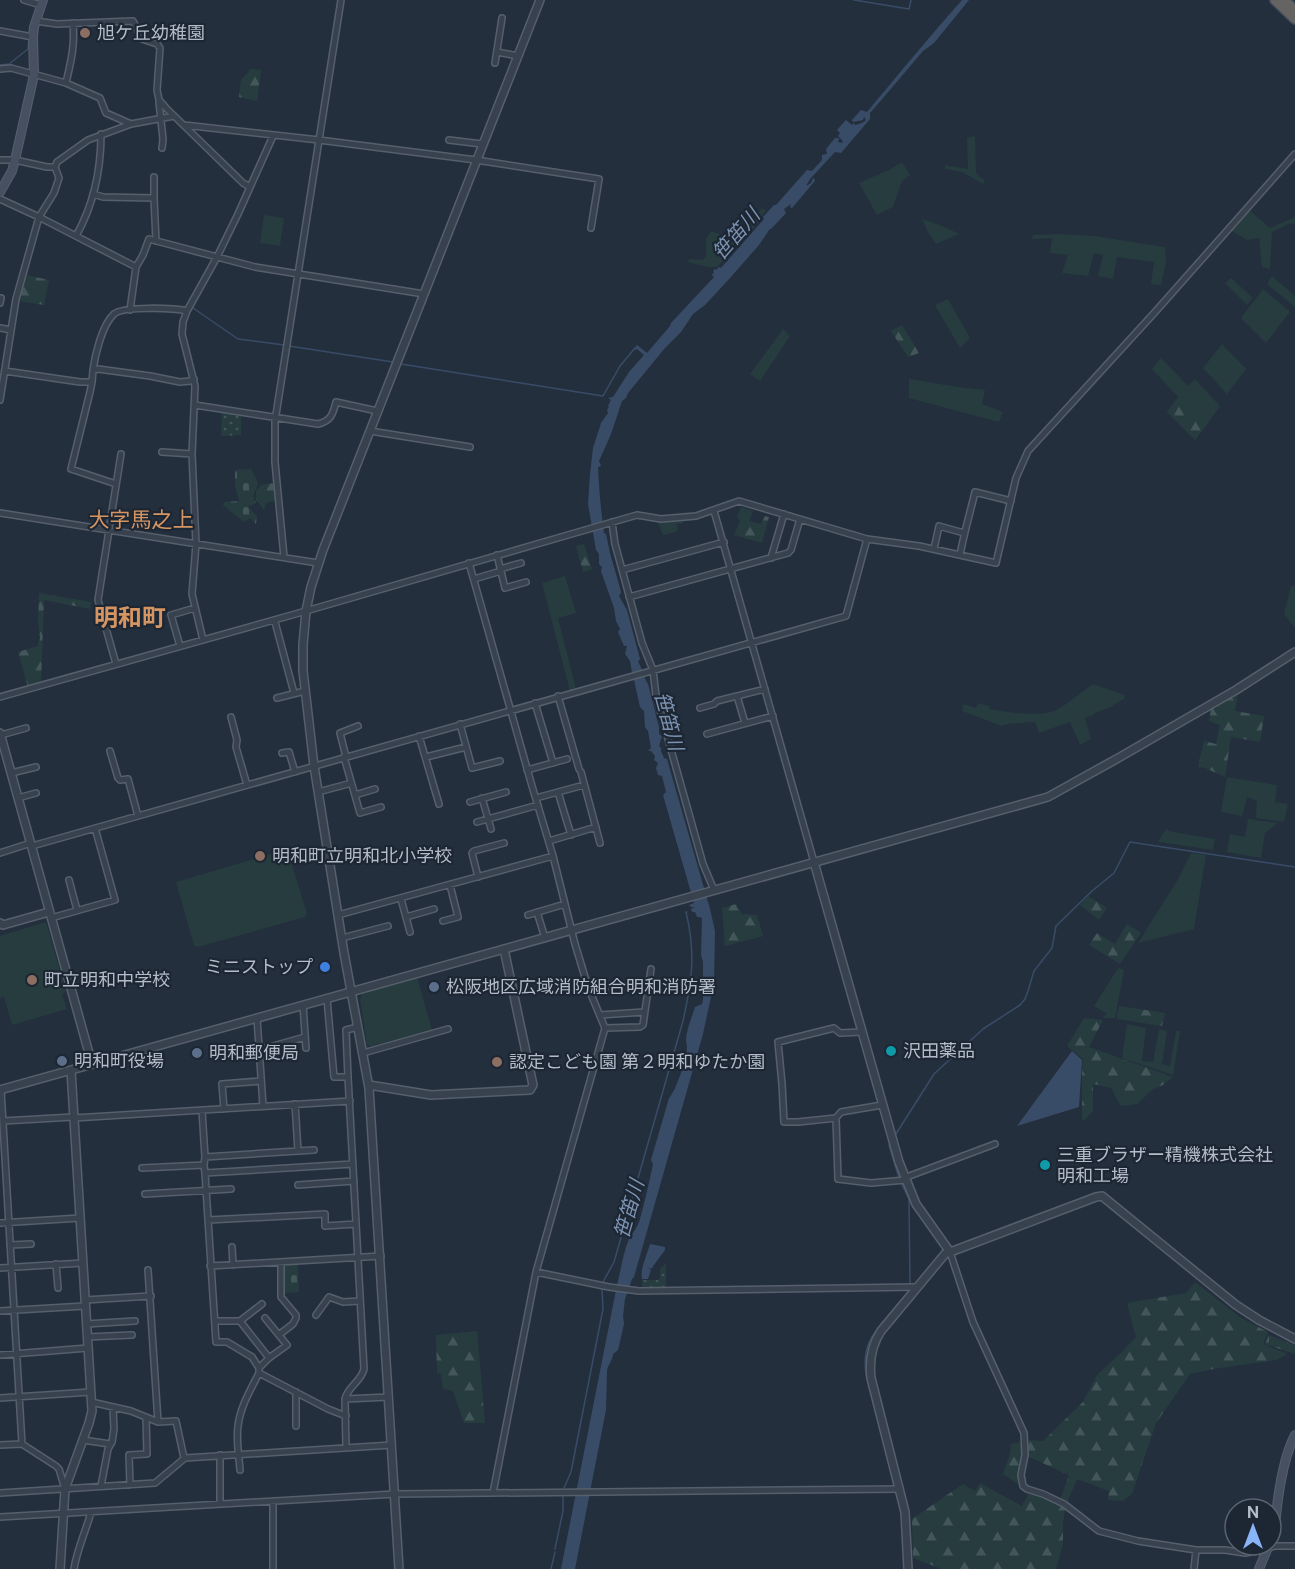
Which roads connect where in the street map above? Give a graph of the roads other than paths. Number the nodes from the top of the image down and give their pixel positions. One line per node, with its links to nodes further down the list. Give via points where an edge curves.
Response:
1 (24, 0): 6 (street)
2 (341, 0): 27 (street)
3 (540, 0): 15 (street)
4 (1275, 0): 9 (highway)
5 (1284, 0): 7 (highway)
6 (42, 2): 10 (main road)
7 (1295, 10)
8 (502, 18): 14 (street)
9 (1295, 19)
10 (36, 21): 11 (street); 13 (main road)
11 (73, 23): 19 (street, via 74,52); 20 (street, via 133,21 142,39 160,48)
12 (0, 31): 13 (street)
13 (33, 37): 18 (main road)
14 (497, 52): 15 (street); 16 (street)
15 (518, 56): 29 (street)
16 (495, 63)
17 (0, 69): 18 (street)
18 (34, 75): 19 (street); 33 (main road)
19 (66, 83): 23 (street, via 100,98 106,112)
20 (159, 100): 21 (street); 22 (street)
21 (174, 116): 22 (street); 24 (street)
22 (161, 119): 23 (street); 30 (street)
23 (131, 124): 25 (street)
24 (184, 125): 26 (street); 37 (street)
25 (101, 134): 35 (street); 39 (street)
26 (273, 136): 27 (street); 37 (street)
27 (319, 140): 34 (street); 48 (street)
28 (449, 140): 29 (street)
29 (482, 144): 34 (street)
30 (162, 148)
31 (1295, 154): 71 (street, via 1028,451)
32 (0, 160): 33 (street)
33 (15, 160): 35 (street); 38 (main road)
34 (476, 160): 43 (street, via 599,179); 49 (street)
35 (55, 167): 42 (street, via 59,178)
36 (153, 177): 40 (street)
37 (250, 187): 46 (street)
38 (0, 192)
39 (93, 194): 40 (street); 44 (street)
40 (154, 198): 45 (street)
41 (0, 199): 42 (street)
42 (39, 217): 44 (street); 55 (street)
43 (591, 228)
44 (76, 234): 47 (street)
45 (156, 241): 46 (street); 47 (street, via 148,239)
46 (217, 257): 48 (street); 53 (street)
47 (135, 266): 52 (street)
48 (298, 274): 49 (street); 64 (street)
49 (424, 294): 63 (street)
50 (1, 298): 51 (street)
51 (0, 303)
52 (130, 308): 53 (street); 57 (street, via 112,316 94,357)
53 (187, 311): 58 (street, via 182,334)
54 (0, 328): 55 (street)
55 (11, 330): 56 (street)
56 (5, 370): 59 (street); 60 (street)
57 (93, 370): 58 (street, via 180,382); 59 (street)
58 (194, 379): 62 (street)
59 (92, 382): 70 (street, via 71,469)
60 (1, 383): 61 (street)
61 (0, 400)
62 (195, 405): 64 (street); 69 (street)
63 (377, 411): 64 (street, via 336,402 324,423); 65 (street)
64 (276, 417): 85 (street, via 275,462)
65 (369, 431): 66 (street); 87 (street)
66 (470, 447)
67 (162, 452): 69 (street)
68 (121, 454): 70 (street)
69 (192, 454): 81 (street)
70 (116, 484): 77 (street)
71 (1011, 501): 78 (street, via 975,492); 84 (street, via 996,563)
72 (714, 511): 74 (street, via 739,501); 76 (street, via 661,519 638,515); 80 (street)
73 (0, 513): 77 (street)
74 (784, 514): 75 (street); 86 (street)
75 (800, 519): 79 (street); 86 (street, via 791,550)
76 (612, 522): 83 (street); 92 (street)
77 (109, 530): 81 (street); 103 (street, via 98,600)
78 (964, 533): 82 (street, via 939,526); 84 (street)
79 (867, 539): 82 (street); 100 (street, via 846,616)
80 (724, 542): 90 (street); 92 (street)
81 (196, 544): 85 (street); 96 (street, via 192,594)
82 (934, 549): 84 (street)
83 (497, 555): 88 (street); 91 (street)
84 (960, 555)
85 (284, 557): 87 (street)
86 (771, 558): 90 (street)
87 (318, 563): 97 (street)
88 (469, 563): 93 (street); 97 (street)
89 (522, 563): 91 (street)
90 (732, 569): 95 (street); 100 (street)
91 (501, 570): 93 (street); 94 (street, via 505,588)
92 (622, 570): 95 (street)
93 (474, 579): 114 (street)
94 (526, 582)
95 (629, 597): 104 (street)
96 (195, 608): 99 (street); 101 (street, via 171,615)
97 (306, 611): 99 (street); 106 (street)
98 (275, 622): 107 (street)
99 (204, 640): 101 (street)
100 (752, 642): 104 (street); 105 (street)
101 (180, 646): 103 (street)
102 (1295, 652): 165 (street, via 1048,797)
103 (116, 664): 110 (street)
104 (651, 670): 108 (street); 169 (street, via 703,864)
105 (765, 689): 109 (street); 115 (street)
106 (305, 691): 107 (street); 132 (street)
107 (294, 693): 111 (street)
108 (558, 696): 112 (street); 139 (street)
109 (737, 696): 113 (street); 117 (street)
110 (0, 697)
111 (277, 698)
112 (536, 703): 114 (street); 131 (street)
113 (700, 708)
114 (510, 710): 118 (street); 134 (street)
115 (773, 716): 117 (street); 165 (street)
116 (231, 717): 138 (street)
117 (745, 723): 122 (street)
118 (460, 724): 123 (street); 124 (street)
119 (358, 726): 127 (street, via 340,732)
120 (26, 728): 121 (street)
121 (0, 734): 136 (street)
122 (707, 734)
123 (419, 736): 127 (street); 128 (street)
124 (466, 747): 128 (street); 130 (street, via 472,768)
125 (110, 751): 152 (street, via 118,778 128,779)
126 (282, 753): 135 (street, via 290,752)
127 (345, 757): 132 (street); 145 (street)
128 (426, 757): 150 (street)
129 (567, 759): 131 (street)
130 (500, 761)
131 (553, 763): 134 (street)
132 (314, 766): 135 (street); 141 (street)
133 (36, 767): 136 (street)
134 (527, 770): 148 (street)
135 (295, 772): 138 (street)
136 (11, 773): 146 (street)
137 (348, 784): 141 (street)
138 (247, 785): 152 (street)
139 (584, 785): 143 (street); 155 (street)
140 (375, 789): 145 (street)
141 (318, 792): 176 (street)
142 (506, 792): 147 (street)
143 (558, 792): 148 (street); 158 (street)
144 (36, 793): 146 (street)
145 (355, 795): 151 (street, via 360,813)
146 (18, 798): 162 (street)
147 (482, 798): 149 (street); 153 (street)
148 (537, 801): 153 (street); 159 (street)
149 (470, 802)
150 (439, 804)
151 (381, 807)
152 (138, 816): 156 (street)
153 (488, 819): 154 (street); 157 (street)
154 (477, 822)
155 (596, 827): 158 (street); 161 (street)
156 (95, 828): 162 (street); 173 (street, via 115,900)
157 (491, 829)
158 (571, 835): 159 (street)
159 (549, 841): 164 (street)
160 (504, 843): 166 (street, via 472,853)
161 (600, 843)
162 (31, 844): 163 (street); 175 (street)
163 (0, 853)
164 (553, 856): 166 (street); 171 (street)
165 (814, 862): 169 (street); 199 (street)
166 (478, 877): 168 (street)
167 (69, 880): 173 (street)
168 (450, 885): 170 (street); 179 (street, via 458,917)
169 (714, 890): 182 (street)
170 (400, 899): 176 (street); 178 (street)
171 (565, 904): 174 (street); 182 (street)
172 (434, 909): 178 (street)
173 (77, 910): 175 (street)
174 (537, 912): 177 (street); 185 (street)
175 (50, 915): 180 (street, via 3,925); 204 (street)
176 (338, 915): 184 (street)
177 (528, 915)
178 (406, 917): 183 (street)
179 (443, 921)
180 (0, 922)
181 (388, 926): 184 (street)
182 (572, 930): 185 (street); 190 (street)
183 (410, 932)
184 (342, 938): 189 (street)
185 (545, 938): 186 (street)
186 (504, 949): 189 (street); 208 (street, via 533,1086 530,1090 431,1095)
187 (651, 969): 188 (street)
188 (649, 983): 190 (street); 193 (street)
189 (352, 992): 191 (street); 196 (street)
190 (591, 993): 194 (street)
191 (327, 999): 192 (street); 206 (street, via 334,1077)
192 (303, 1005): 195 (street); 200 (street)
193 (644, 1012): 194 (street); 197 (street, via 640,1027)
194 (600, 1015): 197 (street)
195 (257, 1018): 202 (street); 204 (street)
196 (358, 1027): 203 (street); 206 (street, via 346,1030)
197 (605, 1028): 254 (street)
198 (448, 1029): 203 (street)
199 (862, 1032): 213 (street); 217 (street, via 840,1033 834,1028 778,1042 784,1122)
200 (305, 1037): 201 (street); 202 (street)
201 (306, 1048)
202 (259, 1050): 207 (street)
203 (363, 1053): 208 (street)
204 (92, 1064): 205 (street)
205 (71, 1070): 209 (street); 216 (street)
206 (348, 1077): 210 (street)
207 (261, 1081): 212 (street); 214 (street, via 222,1084)
208 (369, 1085): 244 (street)
209 (0, 1090): 218 (street)
210 (350, 1101): 211 (street); 224 (street)
211 (295, 1104): 212 (street); 222 (street)
212 (263, 1106): 214 (street)
213 (882, 1106): 217 (street, via 841,1113); 230 (street)
214 (224, 1108): 215 (street)
215 (202, 1110): 216 (street); 223 (street)
216 (74, 1118): 218 (street); 235 (street)
217 (836, 1118): 230 (street, via 838,1179 871,1183)
218 (3, 1121): 219 (street)
219 (2, 1132): 228 (street)
220 (995, 1144): 230 (street)
221 (314, 1150): 222 (street)
222 (298, 1151): 223 (street)
223 (205, 1157): 225 (street)
224 (353, 1164): 227 (street); 229 (street)
225 (204, 1165): 226 (street); 227 (street)
226 (142, 1168)
227 (205, 1173): 233 (street)
228 (3, 1174): 237 (street)
229 (354, 1180): 231 (street); 239 (street)
230 (902, 1180): 243 (street)
231 (298, 1185)
232 (231, 1189): 233 (street)
233 (206, 1190): 234 (street); 236 (street)
234 (145, 1194)
235 (80, 1218): 237 (street); 246 (street)
236 (208, 1220): 239 (street, via 325,1214 326,1226); 250 (street)
237 (8, 1222): 238 (street); 241 (street)
238 (0, 1223)
239 (356, 1224): 245 (street)
240 (31, 1244): 241 (street)
241 (10, 1245): 251 (street)
242 (232, 1247): 249 (street)
243 (950, 1252): 255 (street); 272 (street, via 1102,1196 1236,1305); 314 (street, via 973,1322 1024,1433 1023,1486 1064,1504 1099,1531 1138,1542)
244 (381, 1256): 245 (street); 281 (street)
245 (358, 1257): 247 (street); 258 (street)
246 (83, 1263): 248 (street); 259 (street)
247 (281, 1263): 249 (street); 270 (street, via 281,1297 296,1318)
248 (56, 1264): 251 (street); 256 (street)
249 (233, 1265): 250 (street)
250 (210, 1266): 266 (street)
251 (11, 1267): 252 (street); 261 (street)
252 (0, 1268)
253 (148, 1270): 257 (street)
254 (536, 1272): 255 (street, via 637,1290); 306 (street)
255 (912, 1287): 304 (street, via 881,1331 870,1358 873,1397)
256 (58, 1288)
257 (151, 1296): 259 (street); 288 (street)
258 (360, 1301): 263 (street, via 343,1302 329,1297); 283 (street, via 364,1369)
259 (85, 1303): 261 (street); 268 (street)
260 (262, 1304): 267 (street)
261 (14, 1310): 262 (street); 274 (street)
262 (0, 1311)
263 (316, 1315)
264 (266, 1318): 270 (street)
265 (135, 1321): 268 (street)
266 (215, 1321): 267 (street); 277 (street, via 216,1342 227,1342 252,1357)
267 (240, 1321): 276 (street)
268 (86, 1324): 271 (street)
269 (132, 1335): 271 (street)
270 (280, 1335): 276 (street, via 287,1345)
271 (87, 1338): 273 (street)
272 (1295, 1339)
273 (88, 1348): 274 (street); 278 (street)
274 (17, 1354): 275 (street); 280 (street)
275 (0, 1355)
276 (269, 1358): 277 (street)
277 (259, 1370): 279 (street); 297 (street, via 238,1425)
278 (91, 1392): 280 (street); 284 (street)
279 (296, 1392): 286 (street); 289 (street)
280 (19, 1397): 282 (street); 292 (street)
281 (389, 1397): 283 (street); 295 (street)
282 (0, 1398)
283 (345, 1399): 286 (street)
284 (91, 1402): 285 (street); 291 (street)
285 (113, 1407): 287 (street); 293 (street)
286 (345, 1416): 296 (street)
287 (146, 1417): 288 (street); 301 (street, via 147,1454 129,1455)
288 (158, 1422): 299 (street, via 176,1421)
289 (296, 1426)
290 (1295, 1436): 308 (main road)
291 (83, 1440): 293 (street); 303 (street)
292 (22, 1444): 294 (street); 303 (street, via 59,1469)
293 (110, 1444): 302 (street)
294 (0, 1445)
295 (392, 1445): 296 (street); 307 (street)
296 (346, 1448): 297 (street)
297 (239, 1454): 298 (street); 300 (street)
298 (220, 1455): 299 (street); 310 (street)
299 (184, 1458): 301 (street, via 155,1483)
300 (240, 1470)
301 (130, 1485): 302 (street)
302 (101, 1486): 303 (street)
303 (65, 1489): 305 (street); 312 (street)
304 (897, 1489): 306 (street); 320 (street, via 905,1512)
305 (0, 1493)
306 (493, 1493): 307 (street)
307 (395, 1494): 309 (street); 319 (street)
308 (1279, 1497)
309 (273, 1501): 310 (street); 318 (street)
310 (220, 1504): 311 (street)
311 (91, 1512): 312 (street); 317 (street)
312 (64, 1513): 313 (street); 316 (street)
313 (0, 1517)
314 (1196, 1550): 315 (street); 321 (street)
315 (1223, 1550)
316 (60, 1569)
317 (74, 1569)
318 (273, 1569)
319 (399, 1569)
320 (908, 1569)
321 (1194, 1569)

